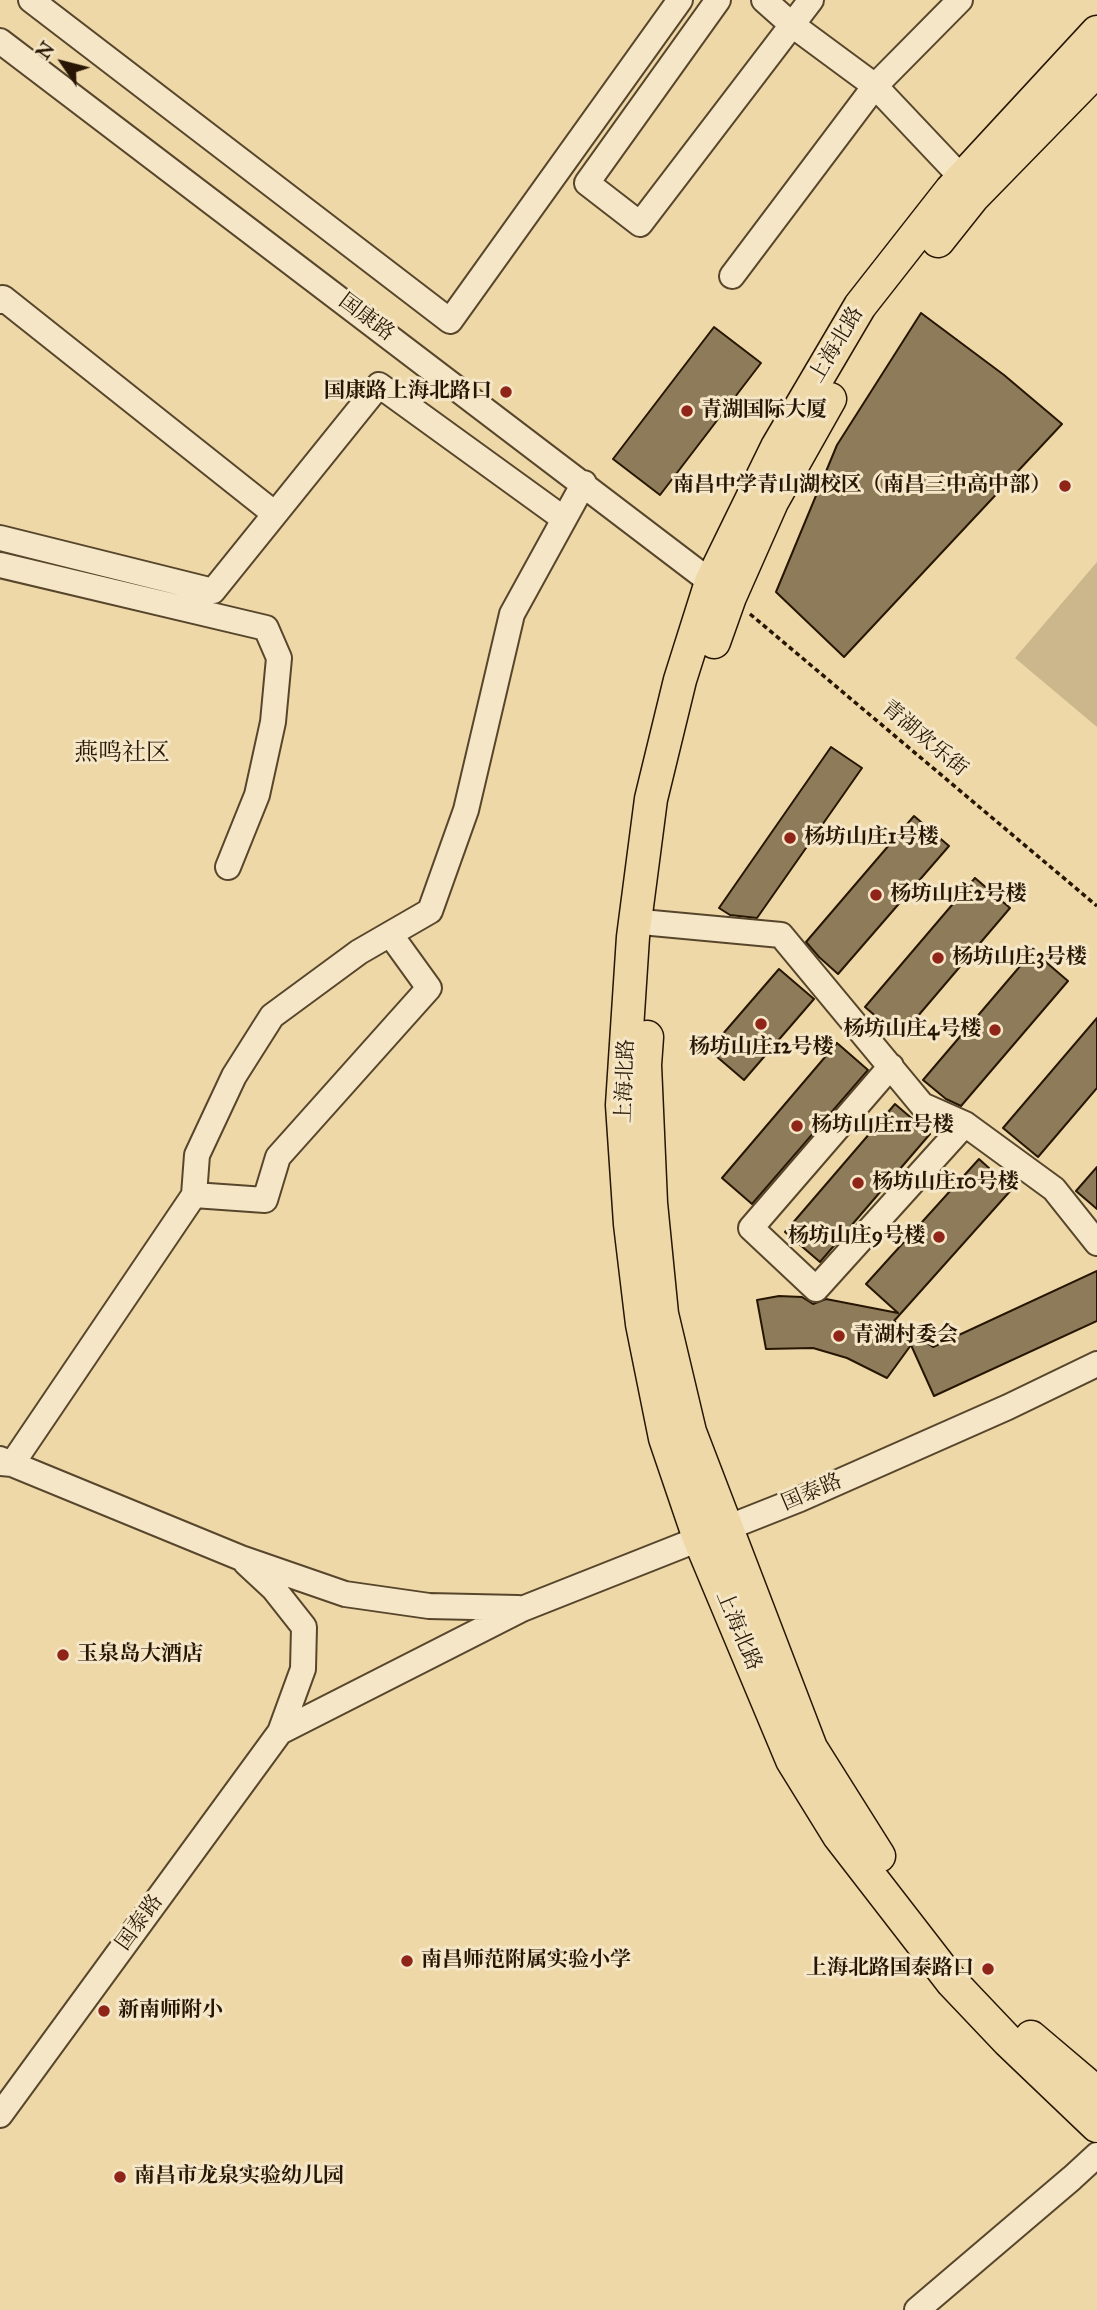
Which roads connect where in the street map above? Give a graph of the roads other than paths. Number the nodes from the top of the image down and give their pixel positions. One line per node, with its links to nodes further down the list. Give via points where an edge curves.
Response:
1 (31, 0): 2 (street, via 450,321)
2 (680, 0)
3 (718, 0): 7 (street, via 587,183 640,224)
4 (764, 0): 7 (street)
5 (811, 0): 7 (street)
6 (960, 0): 11 (street)
7 (791, 24): 11 (street)
8 (1097, 32): 12 (main road, 上海北路)
9 (0, 41): 15 (street, 国康路)
10 (1097, 70): 20 (main road, 上海北路, via 973,197 876,319)
11 (875, 86): 12 (street); 13 (street)
12 (962, 178): 20 (main road, 上海北路, via 860,306 777,447)
13 (732, 275)
14 (0, 300): 16 (street)
15 (583, 483): 17 (street); 20 (street, 国康路)
16 (275, 514): 17 (street, via 379,385); 18 (street, via 213,591)
17 (564, 519): 23 (street, via 512,614 466,810 430,911)
18 (0, 538)
19 (0, 565): 21 (street, via 266,628 279,658 273,722 257,795)
20 (721, 589): 22 (main road, 上海北路, via 673,800); 30 (main road, 上海北路, via 680,680 652,799 633,937 622,1105 642,1324 666,1438)
21 (228, 867)
22 (652, 923): 24 (street, via 781,936); 30 (main road, 上海北路, via 645,1065 662,1314)
23 (390, 934): 26 (street, via 272,1016 234,1076 197,1155); 26 (street, via 429,988 278,1157 265,1200)
24 (891, 1066): 25 (street, via 922,1105); 25 (street, via 751,1228 816,1289)
25 (965, 1124): 27 (street, via 1054,1189)
26 (194, 1195): 29 (street)
27 (1097, 1243)
28 (1097, 1364): 30 (street, 国泰路, via 996,1413)
29 (4, 1462): 31 (street, 国泰路)
30 (713, 1533): 32 (street, 国泰路); 34 (main road, 上海北路, via 811,1748 867,1841 934,1933 1028,2034); 36 (main road, 上海北路, via 792,1760 839,1836 952,1982)
31 (241, 1558): 32 (street, 国泰路, via 345,1594 429,1606); 33 (street, 国泰路, via 304,1627 303,1669)
32 (522, 1609): 33 (street, 国泰路)
33 (280, 1732): 35 (street, 国泰路)
34 (1097, 2093)
35 (0, 2115)
36 (1097, 2126)
37 (1097, 2155): 38 (street)
38 (917, 2310)

